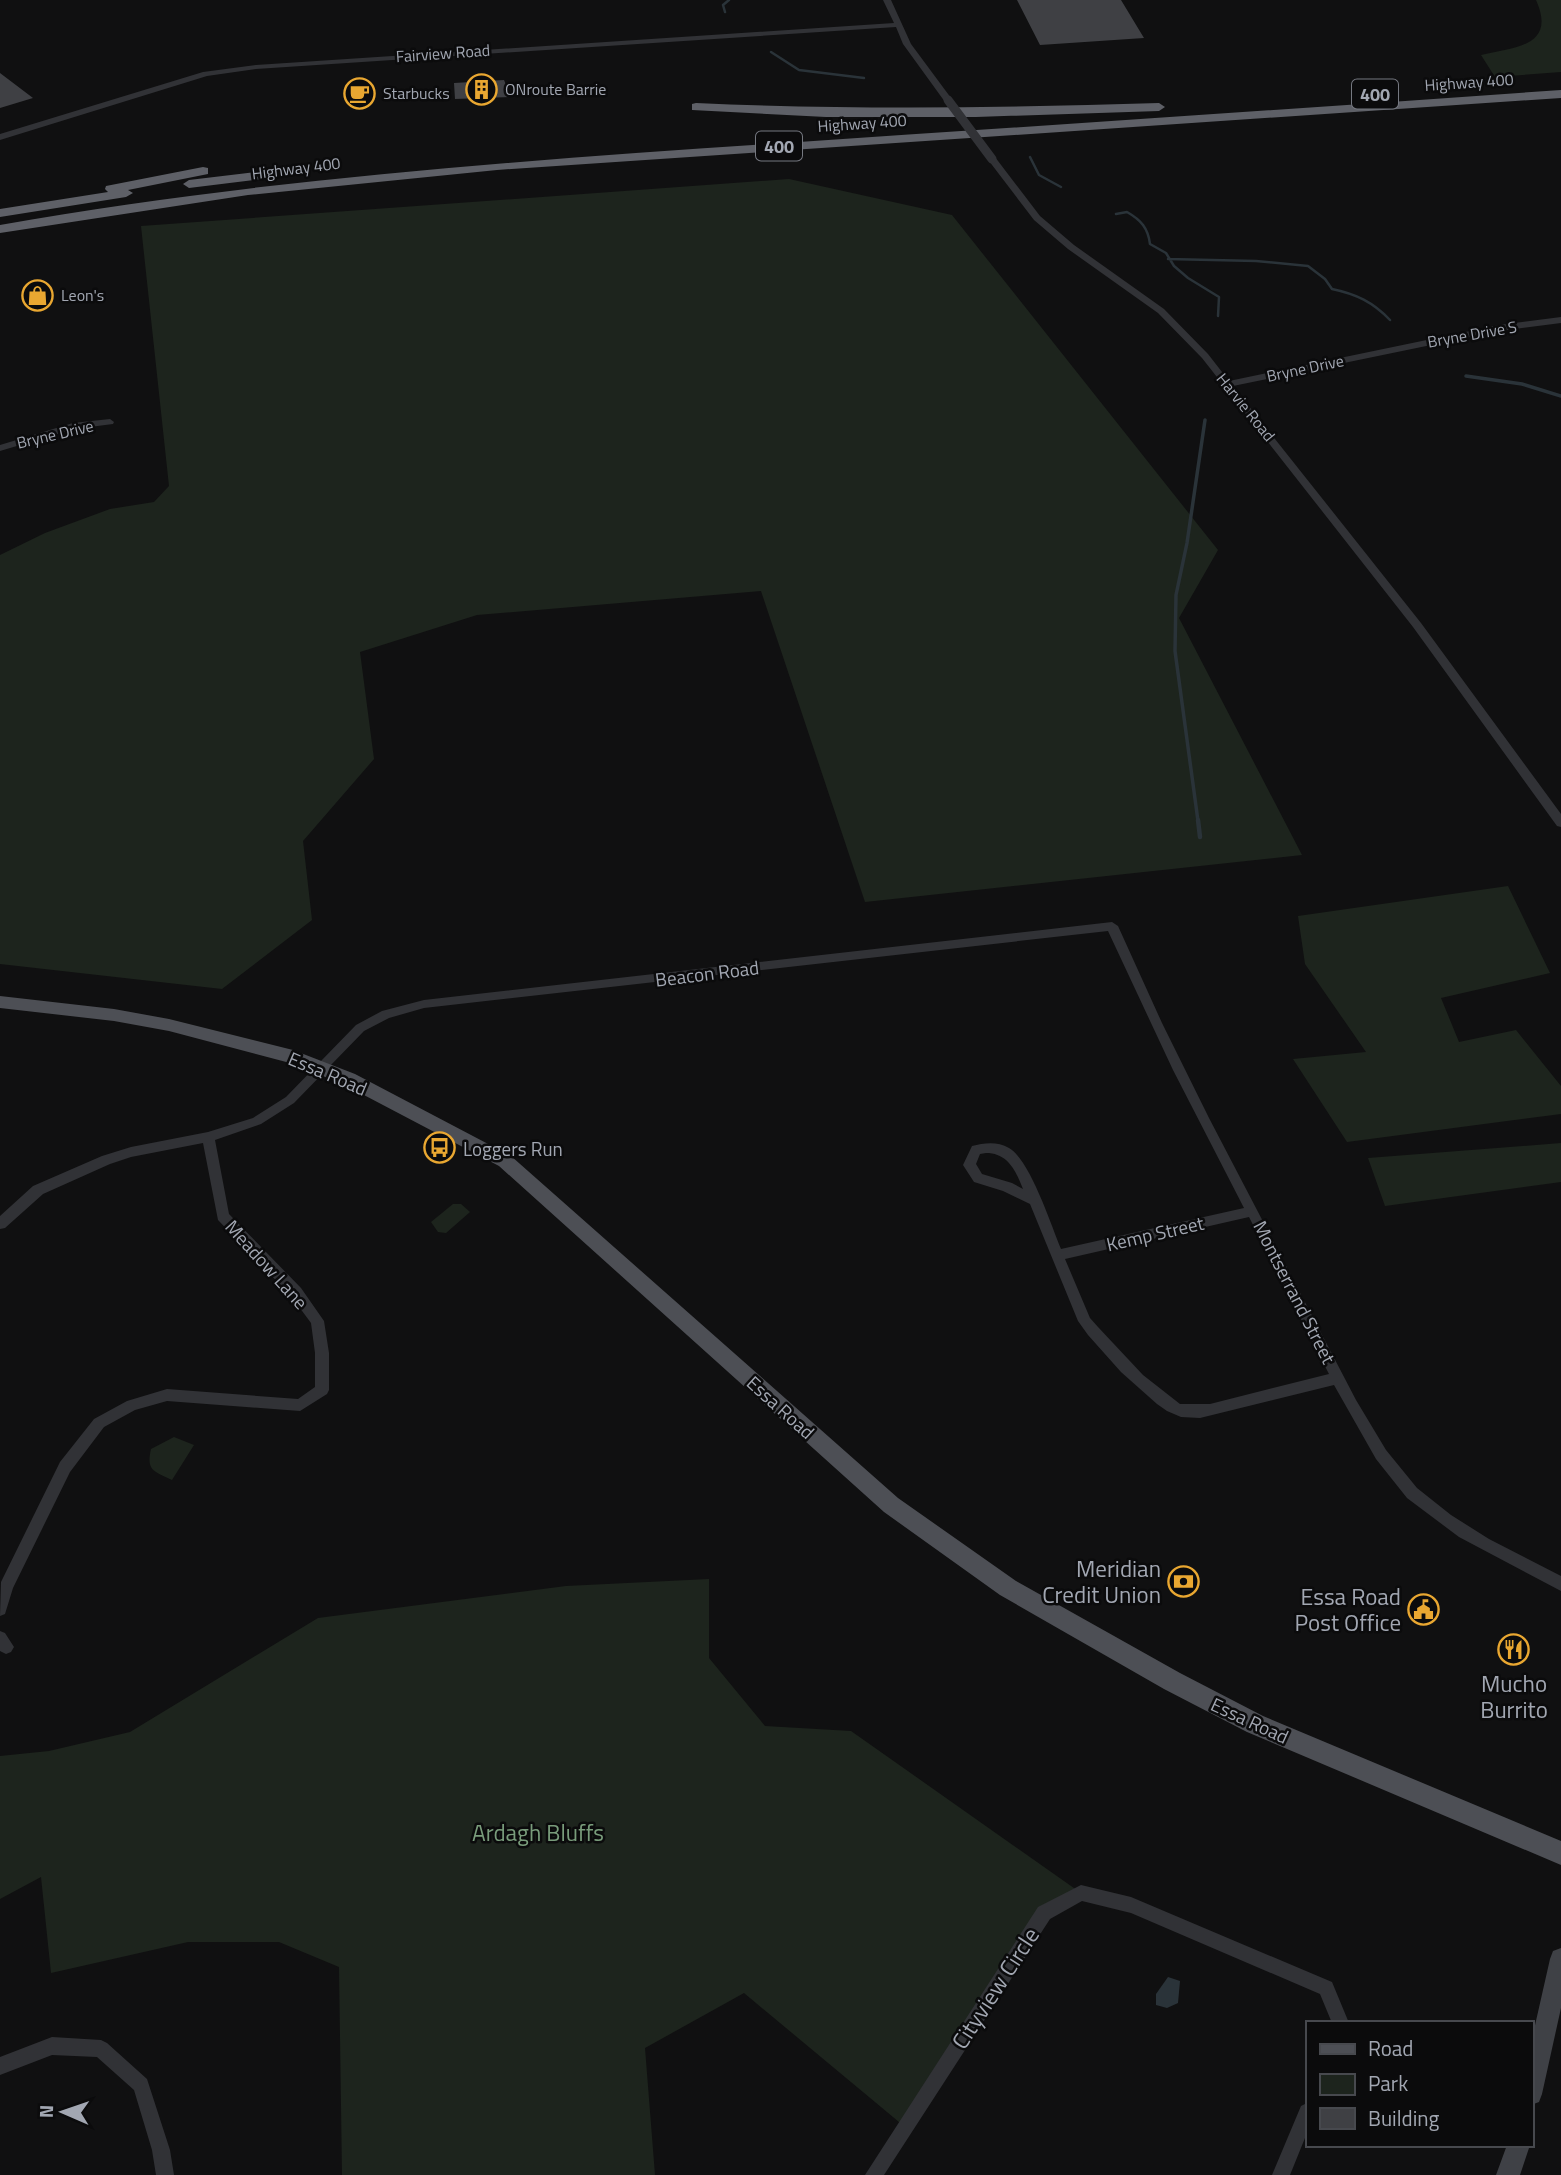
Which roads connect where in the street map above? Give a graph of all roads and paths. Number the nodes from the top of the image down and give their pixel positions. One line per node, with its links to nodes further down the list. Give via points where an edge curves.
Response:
1 (887, 0): 2 (street, Harvie Road)
2 (896, 25): 7 (street, Fairview Road, via 256,67 206,74); 15 (street, Harvie Road, bridge, via 1037,218 1161,311)
3 (1561, 81): 6 (highway, Highway 400 / 400)
4 (1561, 94): 12 (highway, Highway 400 / 400, via 497,166 170,201)
5 (696, 107): 6 (highway, via 825,113)
6 (1189, 108): 8 (highway, Highway 400 / 400)
7 (0, 137)
8 (570, 147)
9 (474, 154): 11 (highway, Highway 400, via 124,193)
10 (225, 166): 11 (highway)
11 (2, 212)
12 (0, 229)
13 (1561, 320): 14 (street, Bryne Drive S)
14 (1383, 351): 15 (street, Bryne Drive)
15 (1227, 384): 18 (street, Harvie Road, via 1417,625)
16 (110, 422): 17 (street, Bryne Drive, via 73,426)
17 (0, 448)
18 (1561, 824)
19 (1112, 926): 21 (street, Beacon Road, via 424,1004 386,1014 360,1028); 24 (street, Montserrand Street, via 1135,982)
20 (0, 1002): 21 (main road, Essa Road, via 169,1025)
21 (322, 1068): 22 (street, via 275,1111); 30 (main road, Essa Road, via 505,1161 891,1505 1009,1588 1255,1724)
22 (208, 1137): 25 (street, via 131,1152 95,1165 38,1189); 29 (street, Meadow Lane, via 223,1216 296,1292 317,1321 322,1390 300,1405 167,1395 132,1405 99,1423 65,1467 6,1587)
23 (1032, 1200): 23 (street, via 1013,1156 993,1146 976,1150 969,1165 978,1178); 26 (street)
24 (1253, 1211): 26 (street, Kemp Street); 27 (street, Montserrand Street)
25 (0, 1224)
26 (1057, 1255): 27 (street, via 1096,1336 1173,1408 1191,1413 1209,1410)
27 (1339, 1378): 28 (street, Montserrand Street, via 1367,1431 1412,1492 1474,1537)
28 (1561, 1584)
29 (0, 1609)
30 (1561, 1853)
31 (1561, 1959): 34 (main road)
32 (1340, 2021): 38 (street, Cityview Circle, via 1326,1988 1131,1905 1081,1894 1044,1913)
33 (0, 2066): 37 (street, via 52,2046 101,2049 141,2085)
34 (1533, 2085)
35 (1306, 2114): 39 (street)
36 (1517, 2147): 40 (main road)
37 (165, 2175)
38 (874, 2175)
39 (1281, 2175)
40 (1508, 2175)

